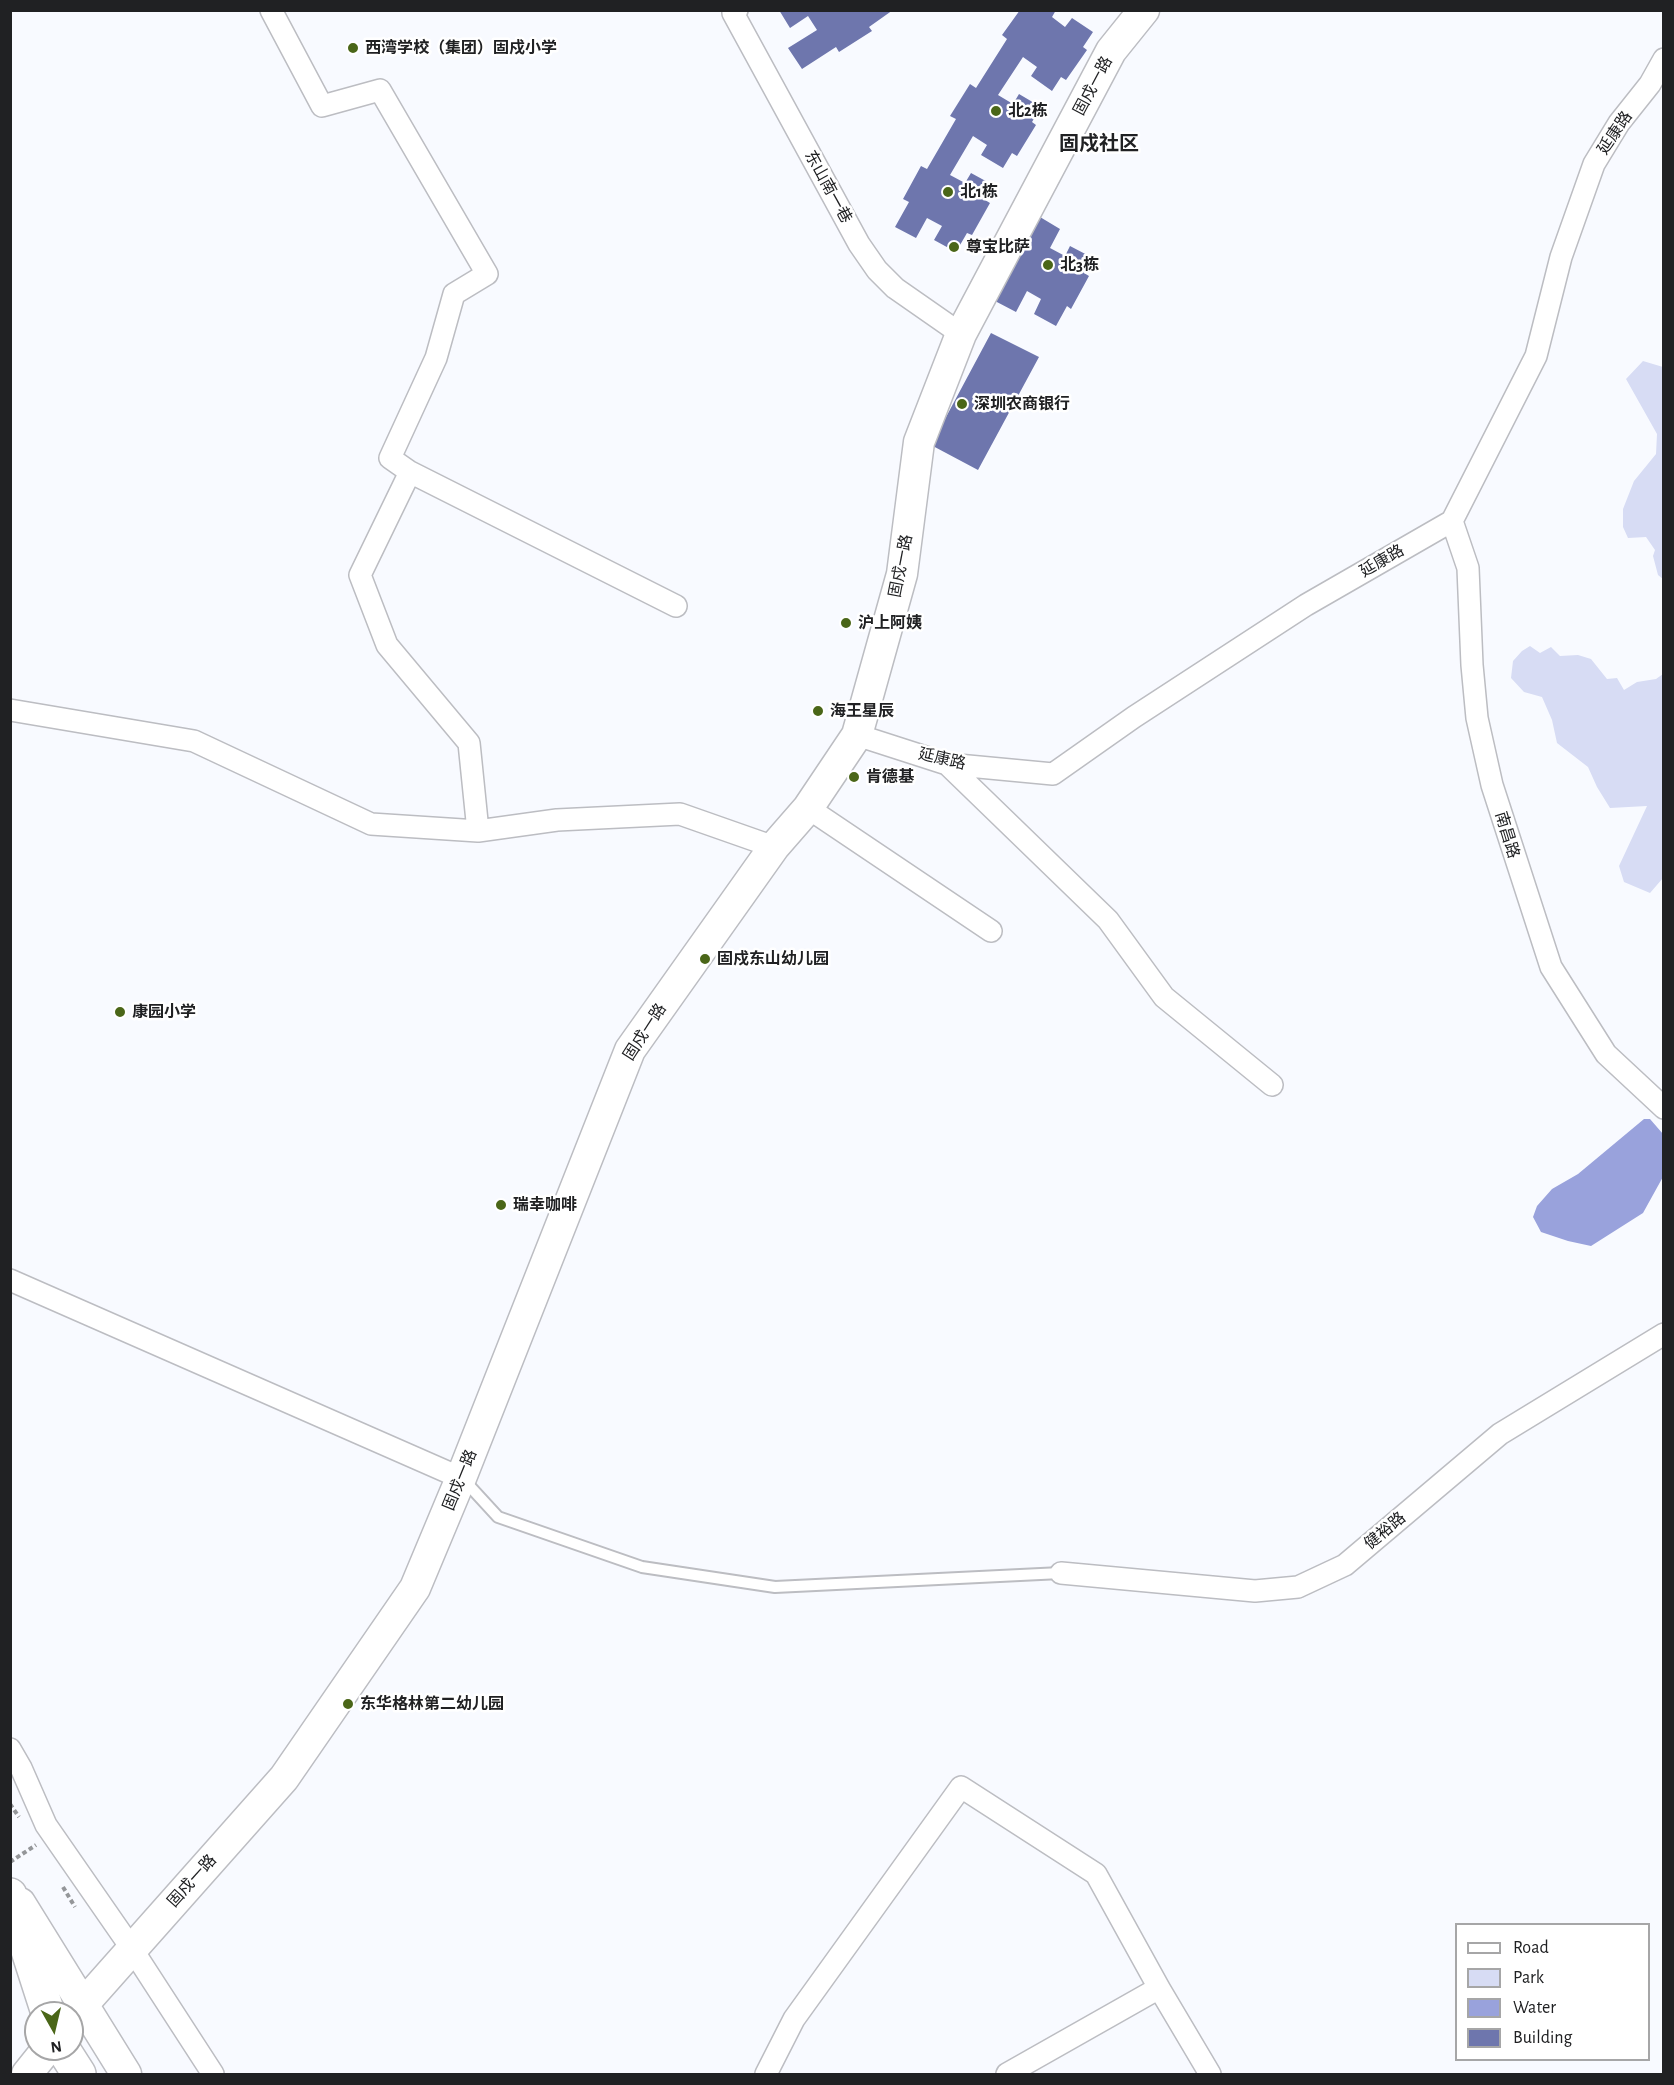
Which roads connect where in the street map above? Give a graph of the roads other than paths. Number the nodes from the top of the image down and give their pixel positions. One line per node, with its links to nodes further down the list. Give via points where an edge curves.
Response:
1 (271, 10): 6 (street, via 322,106 380,90 487,274 454,294 436,358 390,458)
2 (737, 10): 5 (street, 东山南一巷, via 733,13 859,244 895,288)
3 (1144, 10): 5 (street, 固戍一路, via 1111,51)
4 (1664, 59): 7 (street, 延康路, via 1594,164 1561,257 1536,356)
5 (961, 334): 10 (street, 固戍一路, via 919,442 902,574)
6 (410, 472): 8 (street); 13 (street, via 360,575 387,645 469,743)
7 (1452, 521): 11 (street, 延康路, via 1306,605 1053,774); 17 (street, 南昌路, via 1468,568 1477,718 1492,785 1551,967 1606,1054)
8 (676, 606)
9 (10, 710): 13 (street, via 194,741 370,824)
10 (857, 735): 11 (street, 延康路); 12 (street, 固戍一路)
11 (947, 764): 16 (street, via 1108,920 1164,997)
12 (808, 808): 14 (street, 固戍一路); 15 (street)
13 (478, 831): 14 (street, via 557,820 680,814)
14 (774, 847): 20 (street, 固戍一路, via 630,1050)
15 (991, 931)
16 (1272, 1085)
17 (1664, 1108)
18 (10, 1280): 20 (street)
19 (1664, 1334): 21 (street, 健裕路, via 1500,1434 1345,1565 1298,1587 1255,1591)
20 (461, 1478): 21 (lane, via 498,1517 642,1567 775,1587); 25 (street, 固戍一路, via 415,1588 284,1778)
21 (1061, 1573)
22 (10, 1749): 25 (street, via 46,1825)
23 (10, 1888): 30 (street)
24 (10, 1895): 29 (main road)
25 (132, 1949): 31 (street, 固戍一路); 38 (street)
26 (10, 1968): 28 (main road)
27 (1159, 1988): 39 (street, via 1096,1874 960,1787 794,2019); 40 (street); 41 (street)
28 (32, 2001)
29 (44, 2001)
30 (72, 2001)
31 (84, 2003)
32 (84, 2020): 37 (street)
33 (37, 2061): 35 (street)
34 (71, 2061): 36 (main road)
35 (27, 2074)
36 (79, 2074)
37 (126, 2074)
38 (213, 2074)
39 (766, 2074)
40 (1007, 2074)
41 (1210, 2074)

